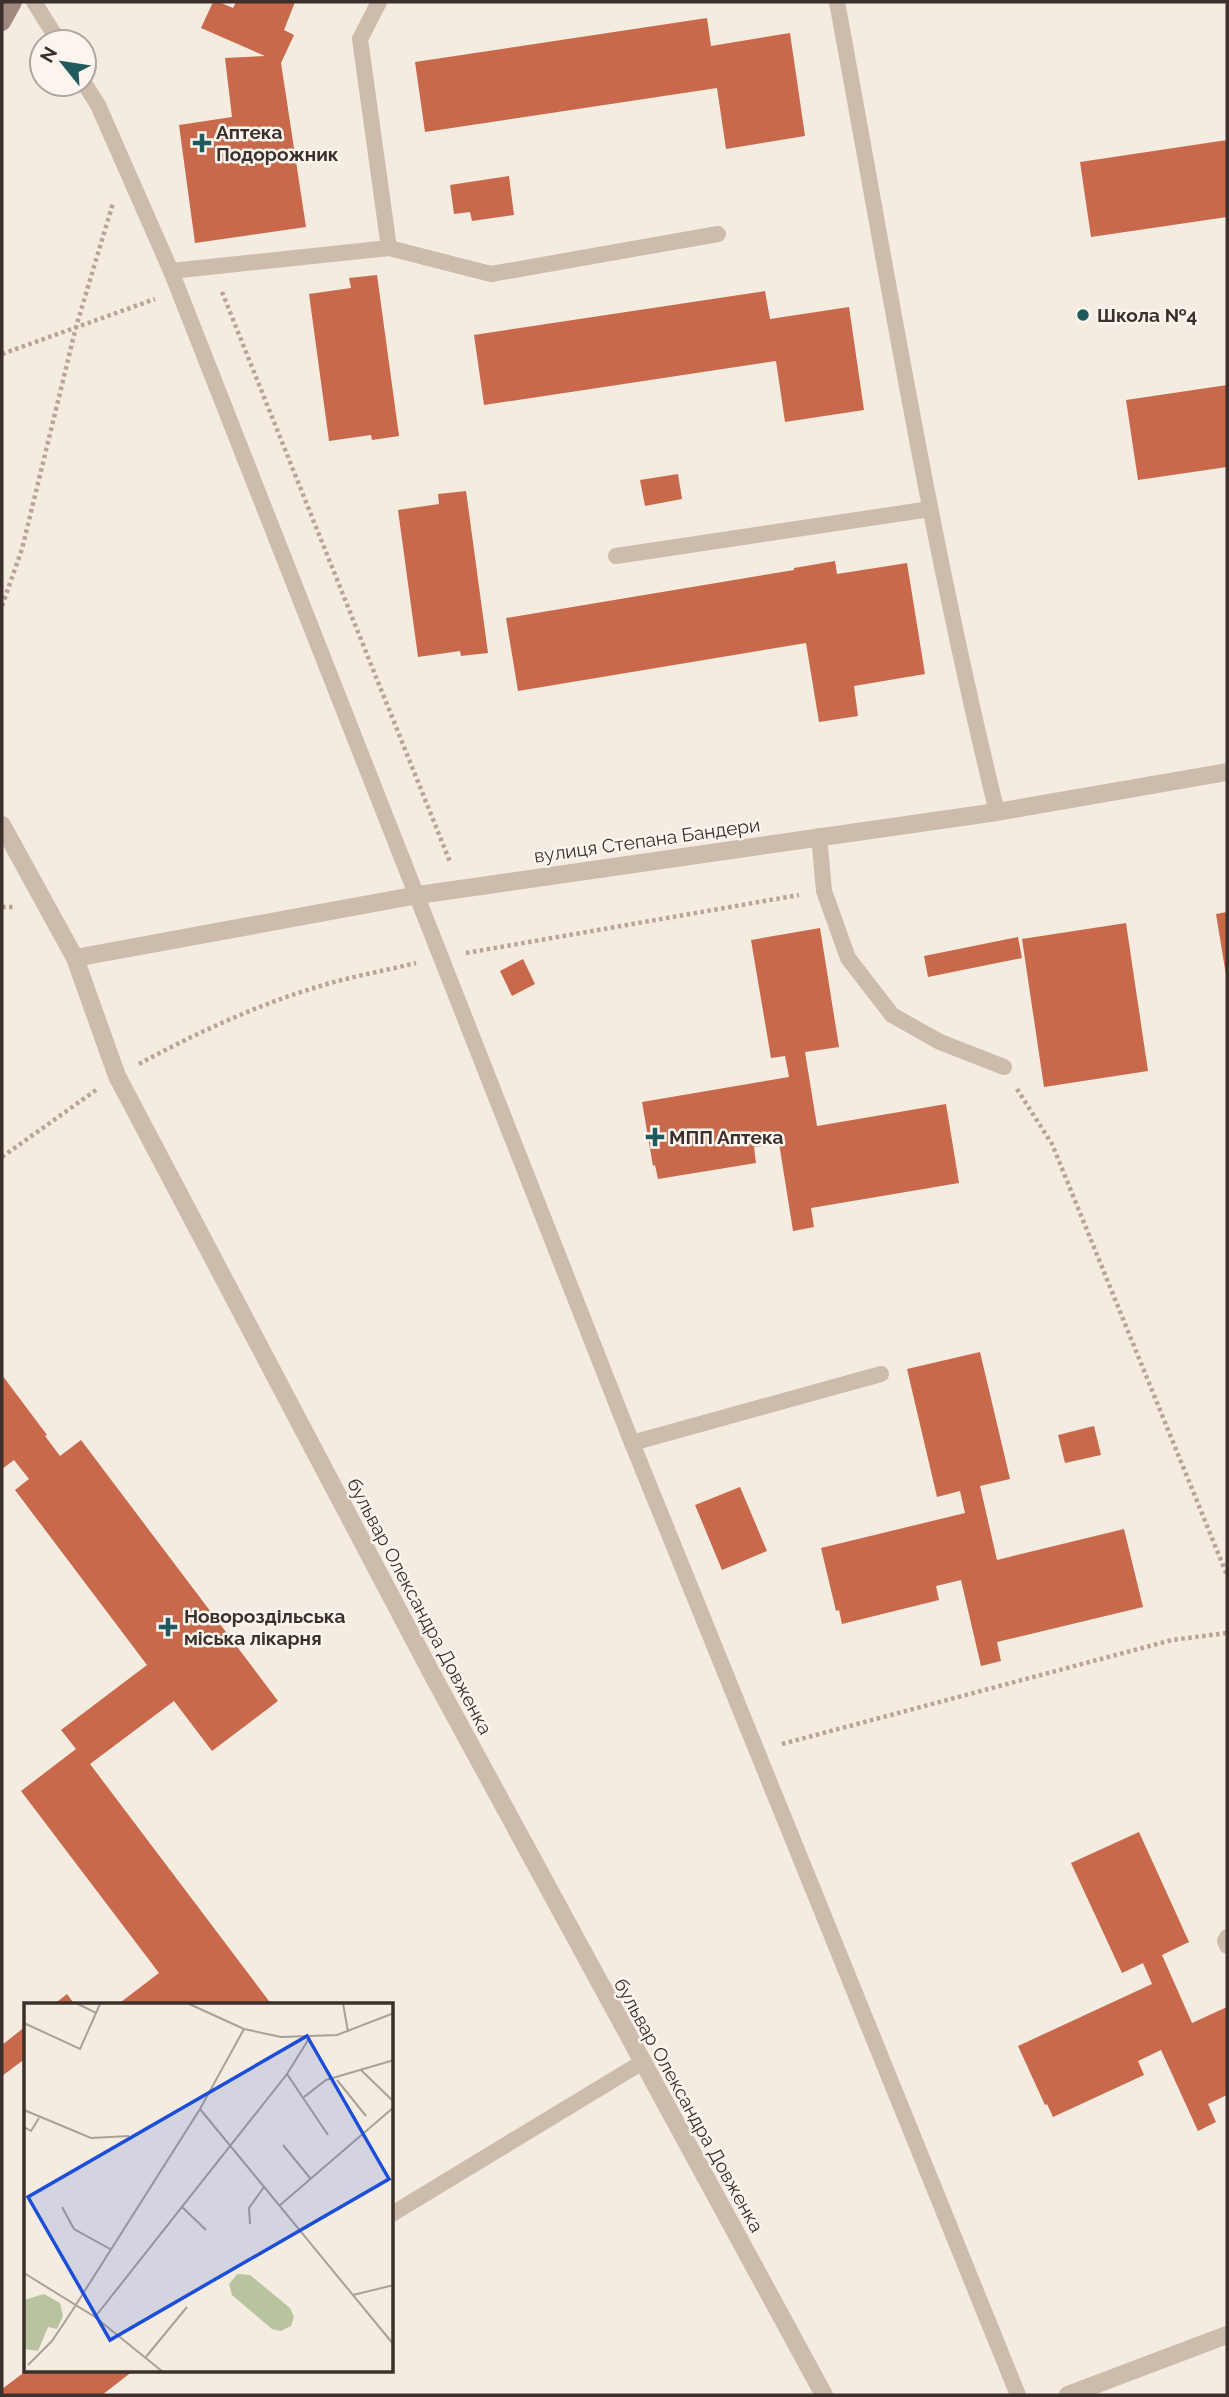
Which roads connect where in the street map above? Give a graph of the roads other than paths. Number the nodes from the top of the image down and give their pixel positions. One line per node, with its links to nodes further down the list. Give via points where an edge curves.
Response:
1 (13, 2): 5 (street)
2 (34, 2): 6 (lane)
3 (379, 2): 9 (lane, via 360,39)
4 (837, 2): 11 (lane)
5 (2, 22)
6 (50, 28)
7 (94, 98): 10 (lane)
8 (718, 234): 9 (lane, via 491,274)
9 (389, 248): 10 (lane)
10 (171, 271): 17 (lane)
11 (930, 509): 12 (lane); 14 (lane)
12 (616, 556)
13 (1227, 772): 14 (street, вулиця Степана Бандери)
14 (997, 812): 16 (street, вулиця Степана Бандери)
15 (2, 825): 18 (street, бульвар Олександра Довженка)
16 (819, 836): 17 (street, вулиця Степана Бандери); 19 (lane, via 824,891 848,958 892,1015 940,1042)
17 (418, 895): 18 (street, вулиця Степана Бандери); 21 (lane)
18 (75, 957): 24 (street, бульвар Олександра Довженка, via 117,1076)
19 (1004, 1067)
20 (881, 1374): 21 (lane)
21 (632, 1443): 28 (lane)
22 (1227, 1937): 23 (lane)
23 (1227, 1946)
24 (641, 2063): 25 (lane); 27 (street, бульвар Олександра Довженка)
25 (394, 2213)
26 (1227, 2335): 29 (street)
27 (824, 2395)
28 (1018, 2395)
29 (1068, 2395)

